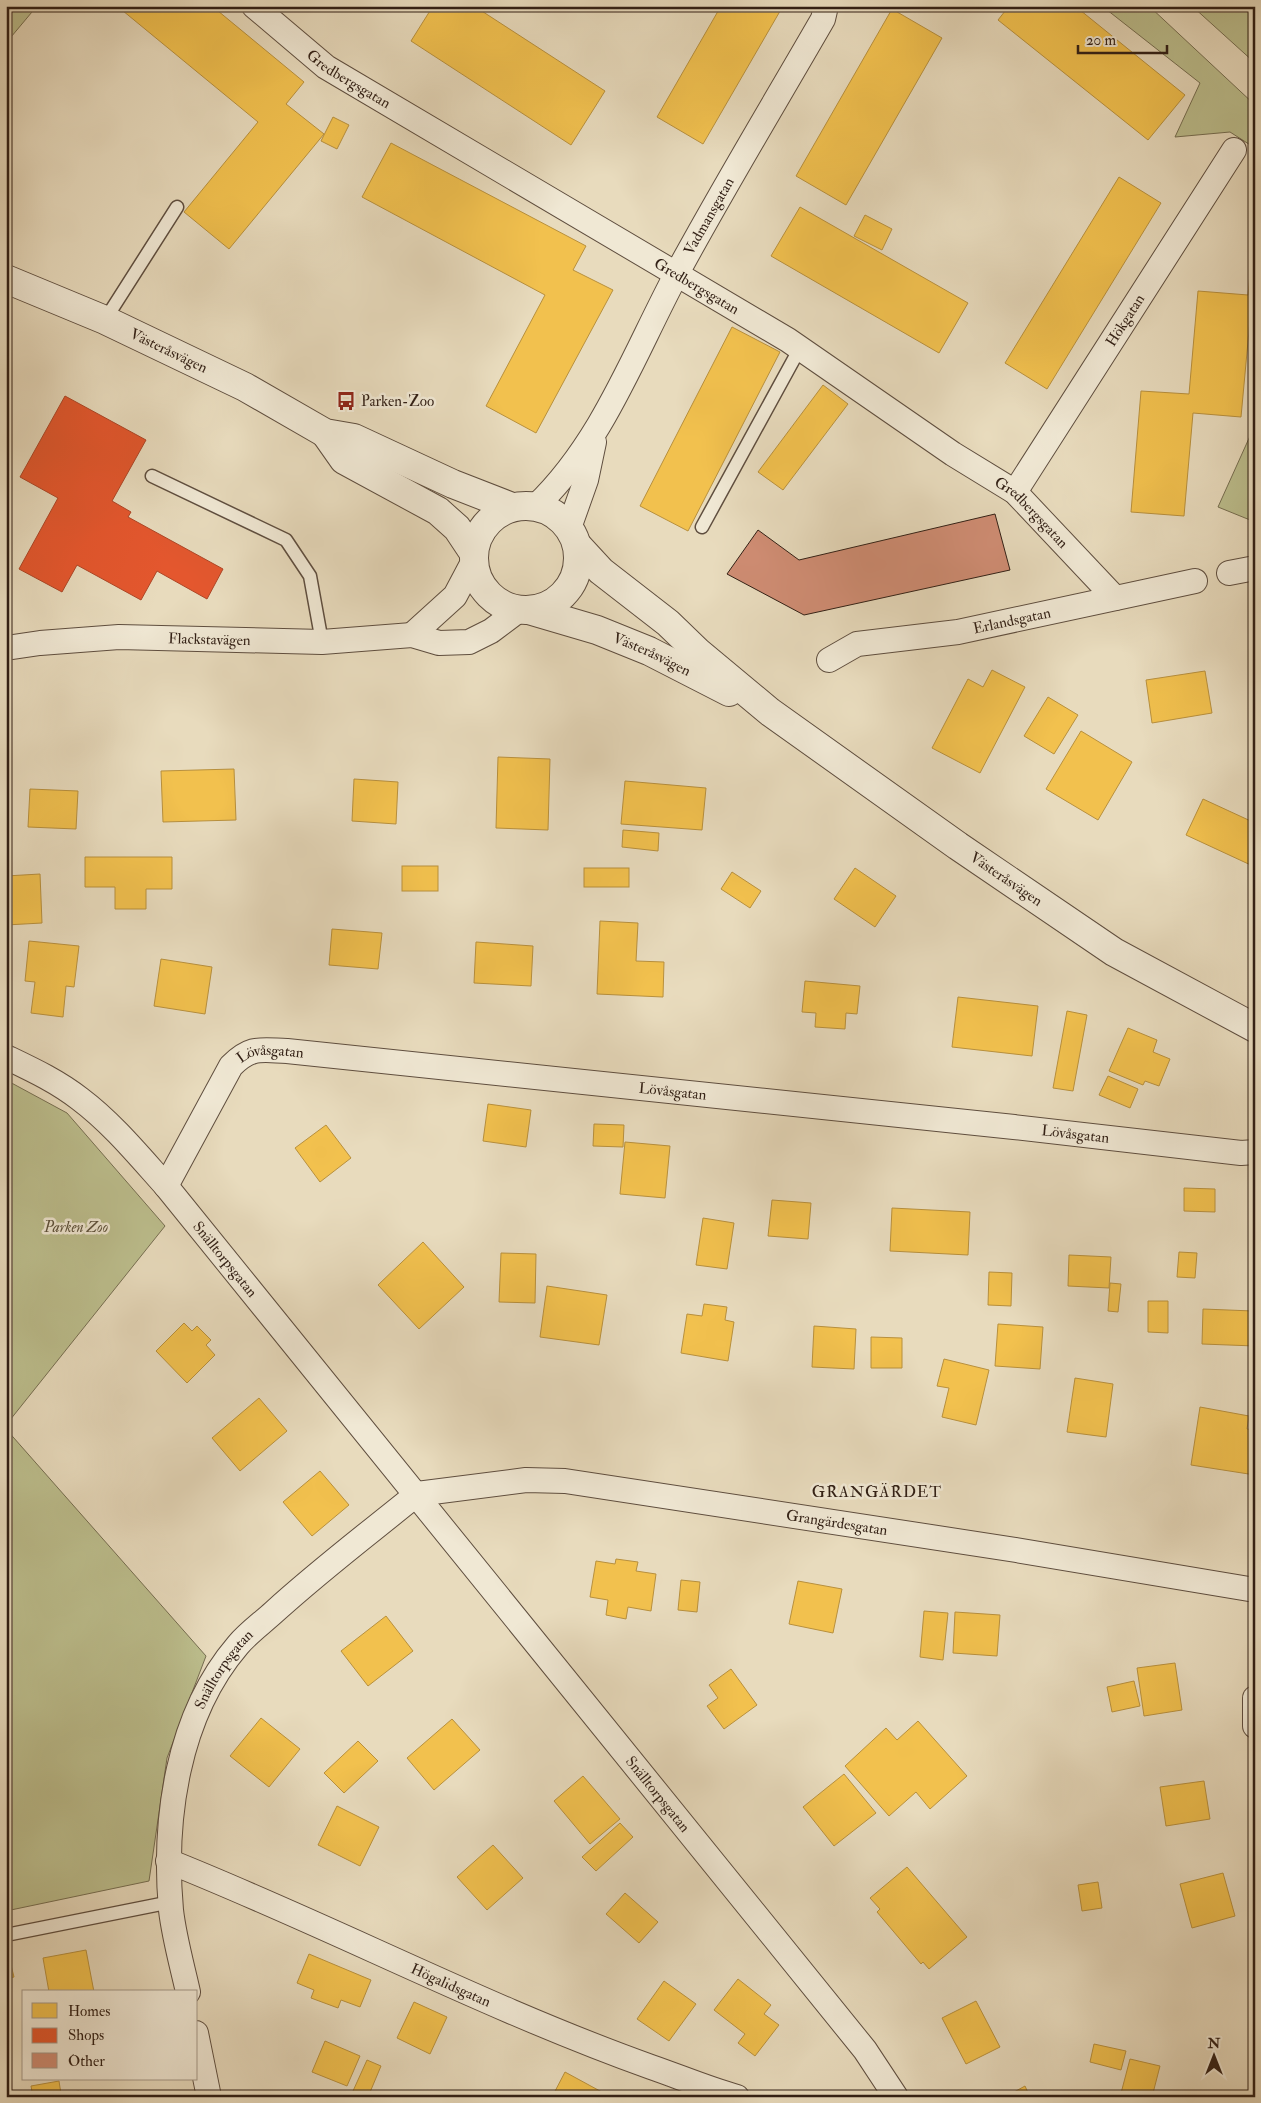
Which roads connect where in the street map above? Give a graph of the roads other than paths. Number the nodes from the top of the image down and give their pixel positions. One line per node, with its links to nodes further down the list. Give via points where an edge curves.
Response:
1 (254, 6): 5 (street, Gredbergsgatan, via 326,67)
2 (826, 6): 5 (street, Vadmansgatan, via 823,19)
3 (1234, 150): 12 (street, Hökgatan)
4 (176, 207): 7 (lane)
5 (676, 274): 8 (street, Gredbergsgatan); 9 (street, Vadmansgatan)
6 (6, 279): 7 (street, Västeråsvägen)
7 (105, 320): 10 (street, Västeråsvägen, via 245,387)
8 (800, 348): 12 (street, Gredbergsgatan, via 953,454); 14 (lane)
9 (596, 430): 13 (street, Vadmansgatan, via 568,472); 15 (street, Vadmansgatan)
10 (325, 433): 13 (street, Västeråsvägen, via 354,438 453,484); 16 (street, Västeråsvägen, via 344,460 438,510 457,528)
11 (152, 476): 23 (lane, via 286,540 310,576)
12 (1015, 492): 20 (street, Gredbergsgatan)
13 (524, 507): 15 (street, via 554,514); 16 (street, via 500,512 485,525 476,541)
14 (702, 527)
15 (573, 536): 21 (street, via 578,563 568,589 549,605); 26 (street, Västeråsvägen, via 601,571 668,623)
16 (473, 557): 21 (street, via 476,574 486,592 493,599); 22 (street, via 455,596)
17 (1255, 568): 18 (street)
18 (1229, 573)
19 (1195, 581): 20 (street, Erlandsgatan)
20 (1115, 598): 25 (street, Erlandsgatan, via 958,632 857,644)
21 (524, 610): 22 (street, Flackstavägen, via 469,642 439,643); 26 (street, Västeråsvägen, via 597,630 648,651)
22 (412, 635): 23 (street, Flackstavägen)
23 (322, 642): 24 (street, Flackstavägen, via 119,637)
24 (6, 648)
25 (829, 660)
26 (770, 712): 27 (street, Västeråsvägen, via 1114,952)
27 (1255, 1028)
28 (6, 1057): 30 (street, Snälltorpsgatan, via 43,1075 80,1099)
29 (1255, 1152): 30 (street, Lövåsgatan, via 258,1050 244,1053 231,1066)
30 (166, 1186): 31 (street, Snälltorpsgatan)
31 (417, 1494): 32 (street, Grangärdesgatan, via 526,1480 565,1481); 35 (street, Snälltorpsgatan, via 252,1632 238,1645 211,1683 193,1717 179,1770); 42 (street, Snälltorpsgatan, via 865,2050)
32 (1255, 1590)
33 (1255, 1698): 34 (street)
34 (1255, 1726)
35 (168, 1860): 36 (street, Snälltorpsgatan); 41 (street, Högalidsgatan, via 268,1901 575,2040)
36 (171, 1902): 37 (lane); 38 (street, Snälltorpsgatan)
37 (6, 1935)
38 (188, 1990)
39 (198, 2043): 40 (street)
40 (209, 2097)
41 (737, 2097)
42 (896, 2097)

